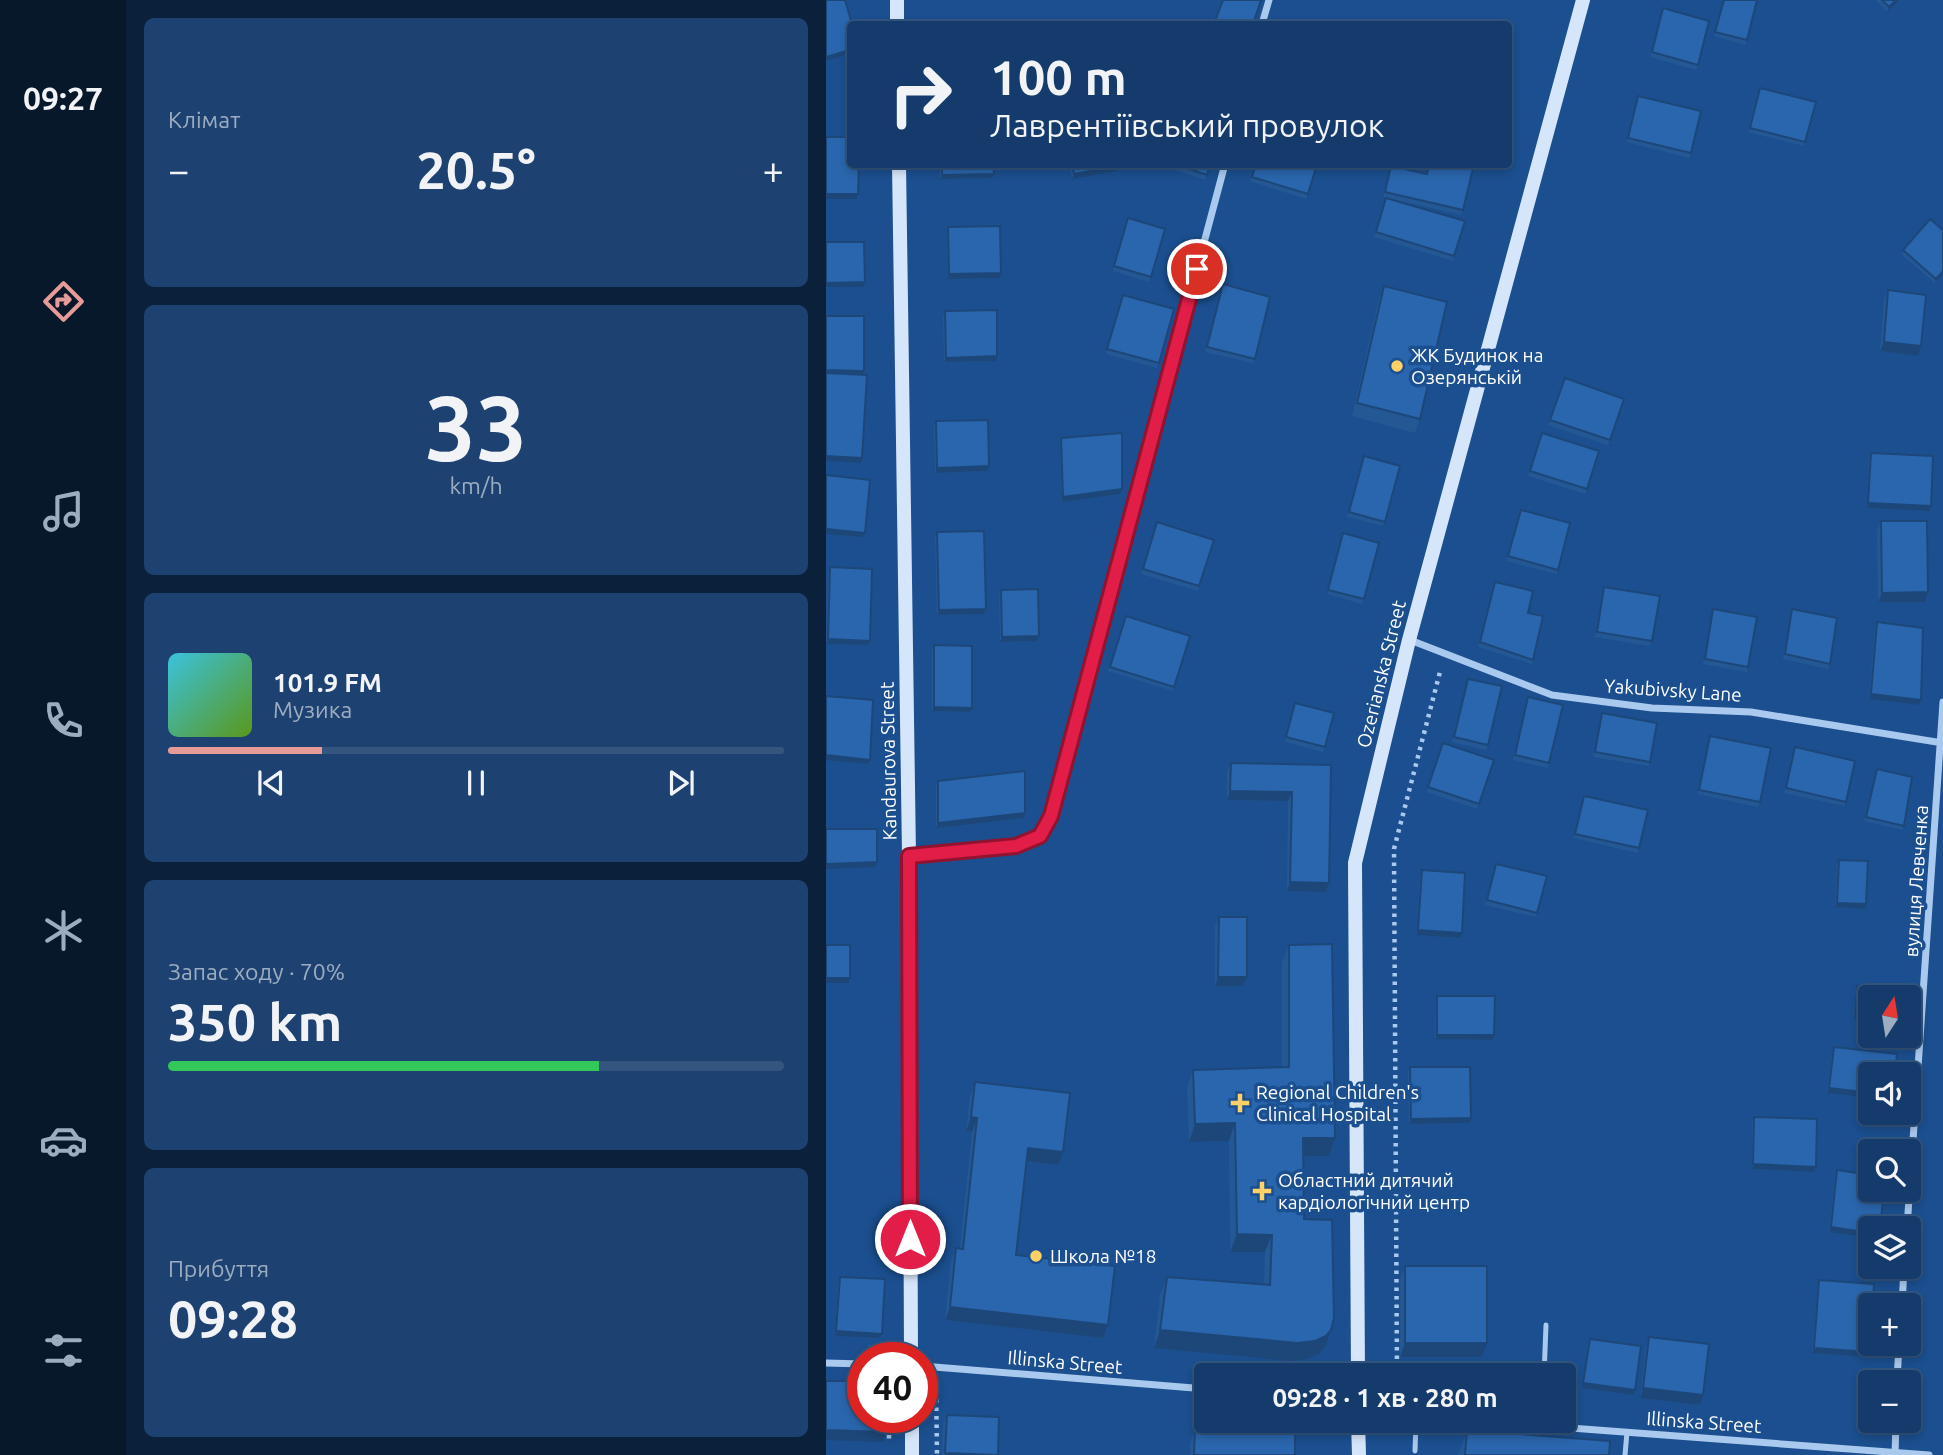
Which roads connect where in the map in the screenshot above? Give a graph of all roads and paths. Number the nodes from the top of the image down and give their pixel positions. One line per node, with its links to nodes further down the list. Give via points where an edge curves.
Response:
1 (897, 0): 4 (main road)
2 (1269, 0): 5 (street)
3 (1583, 0): 8 (main road, Ozerianska Street)
4 (897, 21)
5 (1263, 21)
6 (899, 168): 12 (main road, Kandaurova Street)
7 (1224, 168): 12 (street, via 1051,816 1040,836 1016,846)
8 (1409, 640): 9 (street, Yakubivsky Lane); 17 (main road, Ozerianska Street, via 1354,863)
9 (1444, 654): 11 (street, Yakubivsky Lane, via 1552,695 1652,708 1751,712); 18 (path, via 1394,849)
10 (1943, 702): 11 (street, вулиця Левченка)
11 (1942, 743): 13 (street, вулиця Левченка)
12 (909, 856): 15 (main road, Kandaurova Street)
13 (1908, 1216)
14 (1546, 1325): 19 (lane)
15 (911, 1342)
16 (826, 1363): 20 (street)
17 (1358, 1363)
18 (1397, 1363)
19 (1545, 1363)
20 (847, 1364)
21 (938, 1367): 22 (street, Illinska Street)
22 (1194, 1388)
23 (1576, 1427): 24 (street, Illinska Street)
24 (1627, 1432): 33 (street, Illinska Street); 37 (lane)
25 (889, 1433): 31 (path)
26 (912, 1433): 34 (main road)
27 (936, 1433): 35 (path)
28 (1358, 1433): 36 (main road)
29 (1416, 1433): 32 (lane)
30 (1896, 1433): 33 (street)
31 (889, 1443)
32 (1415, 1451)
33 (1895, 1453): 38 (street, Illinska Street)
34 (912, 1455)
35 (937, 1455)
36 (1359, 1455)
37 (1625, 1455)
38 (1929, 1455)

